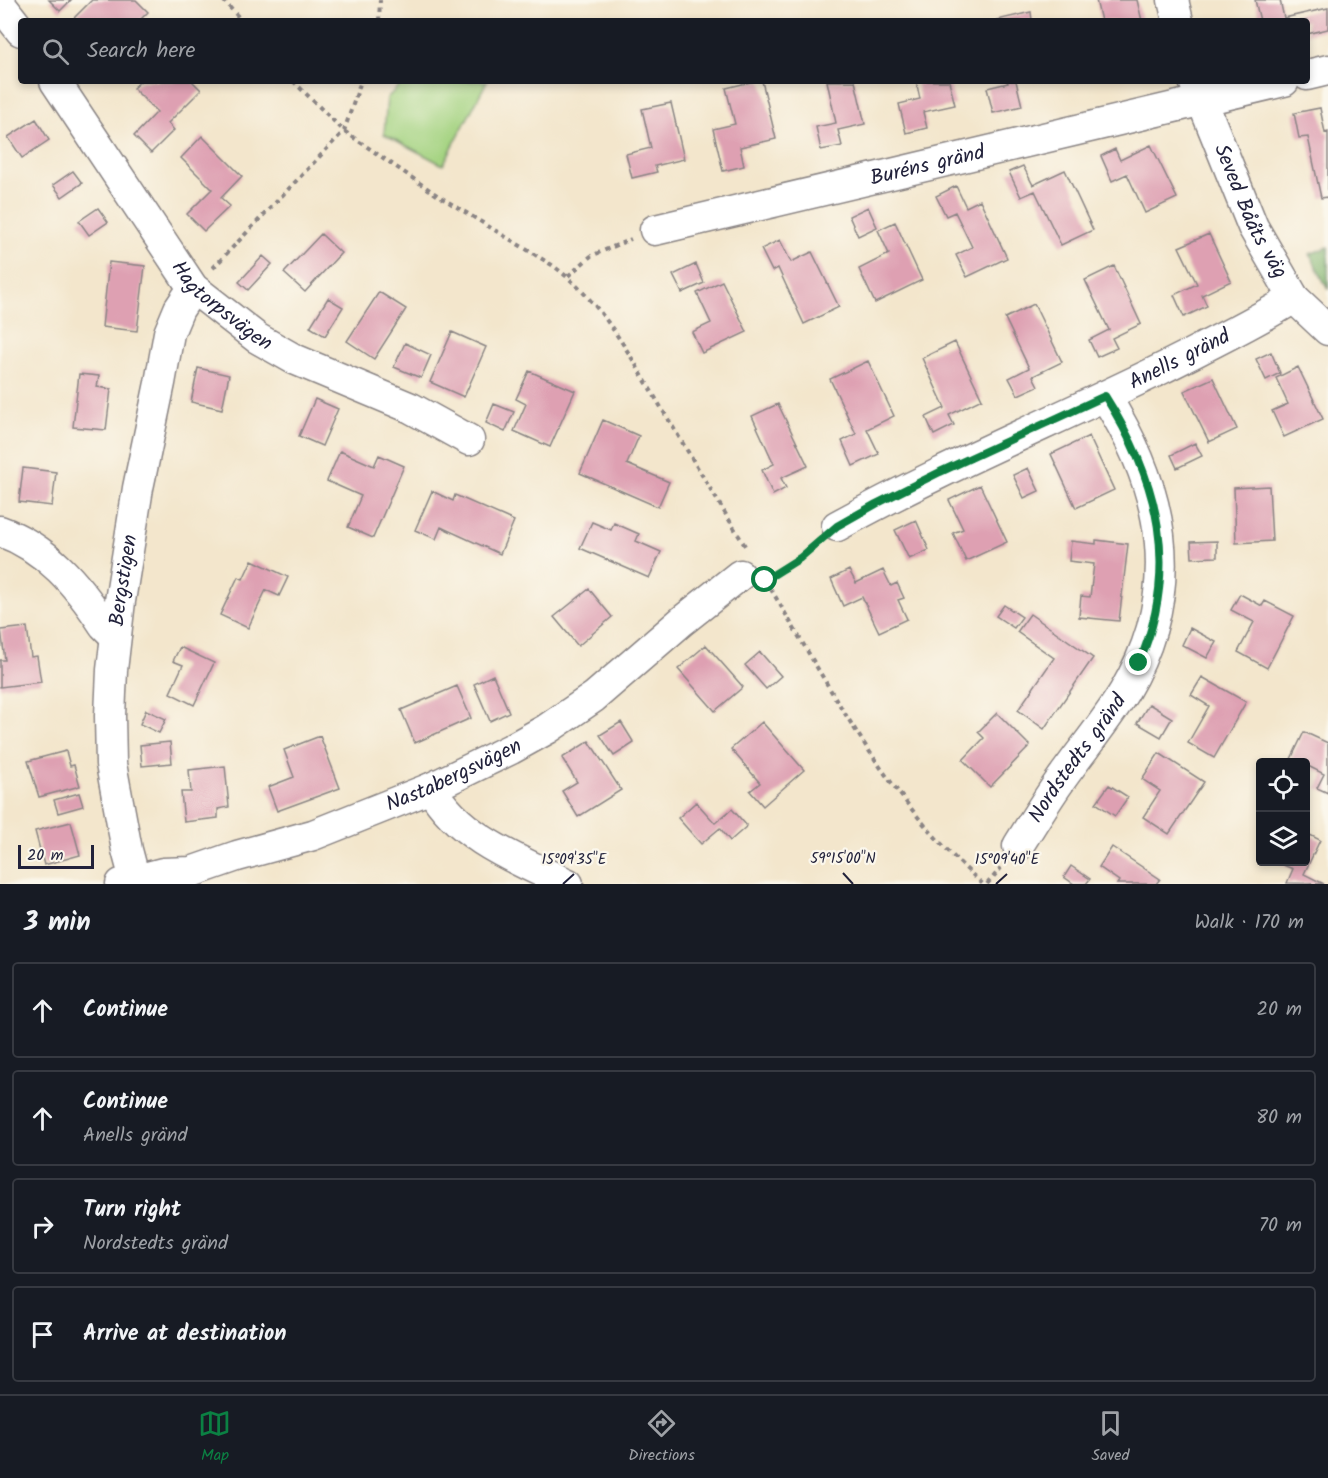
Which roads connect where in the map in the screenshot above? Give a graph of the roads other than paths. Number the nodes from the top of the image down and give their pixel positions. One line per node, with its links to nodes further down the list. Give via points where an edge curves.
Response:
1 (1173, 0): 3 (street)
2 (0, 4): 4 (street)
3 (1177, 18)
4 (18, 27)
5 (1328, 70): 6 (street)
6 (1310, 74)
7 (57, 84): 11 (street, Hagtorpsvägen)
8 (1258, 84): 9 (street, Buréns gränd)
9 (1197, 91): 10 (street, Buréns gränd); 12 (street, Seved Bååts väg, via 1253,227)
10 (655, 230)
11 (194, 288): 15 (street, Hagtorpsvägen, via 257,338 294,359 411,408); 19 (street, Bergstigen, via 168,333 138,488)
12 (1294, 298): 13 (street, Seved Bååts väg); 14 (street, Anells gränd, via 1263,318)
13 (1328, 330)
14 (1105, 396): 16 (street, Anells gränd, via 940,472); 21 (street, Nordstedts gränd, via 1134,447 1156,516 1162,576 1155,619 1144,653 1124,692)
15 (469, 440)
16 (837, 526)
17 (0, 531): 19 (street, via 41,552 66,573 104,625)
18 (754, 571): 20 (street, Nastabergsvägen, via 682,621 594,697 547,729)
19 (116, 634): 23 (street, Bergstigen, via 111,764 127,850)
20 (430, 788): 22 (street, Nastabergsvägen, via 313,835 237,856); 24 (street, via 460,825)
21 (1018, 846)
22 (193, 878): 23 (street, Nastabergsvägen, via 163,873)
23 (128, 882)
24 (568, 884)

